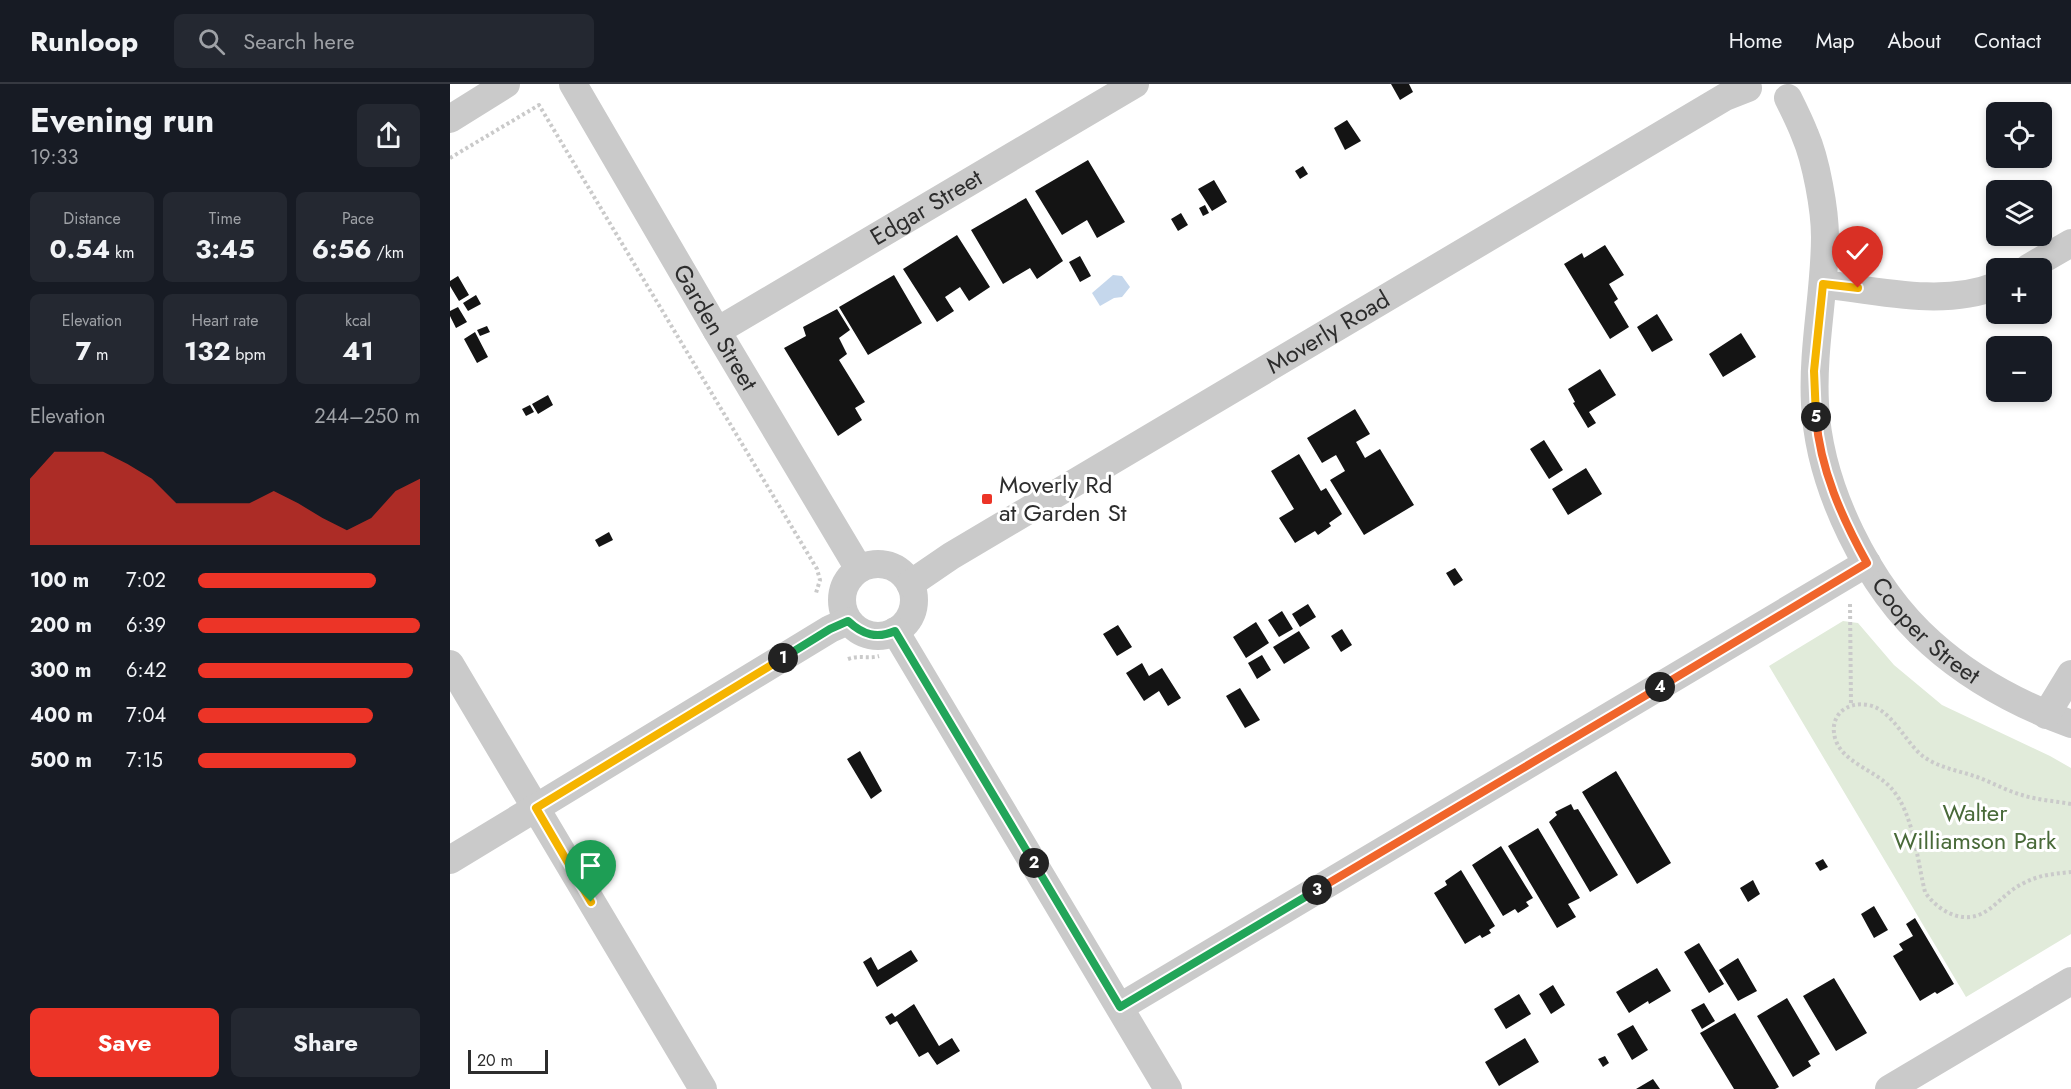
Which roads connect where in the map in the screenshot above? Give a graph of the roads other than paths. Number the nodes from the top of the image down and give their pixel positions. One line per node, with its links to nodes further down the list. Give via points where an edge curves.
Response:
1 (506, 84): 6 (street)
2 (573, 84): 11 (street, Garden Street)
3 (1135, 84): 11 (street, Edgar Street)
4 (1747, 86): 5 (street, via 1762,100 1779,101); 14 (street, Moverly Road, via 951,556)
5 (1794, 91): 9 (street, Cooper Street, via 1820,192 1825,236)
6 (450, 119)
7 (2071, 243): 8 (street)
8 (2045, 258)
9 (1823, 284): 10 (street, via 1940,297); 12 (street, Cooper Street, via 1814,371 1817,436 1834,495)
10 (1986, 289)
11 (717, 331): 13 (street, Garden Street)
12 (1867, 563): 19 (street, Cooper Street, via 1930,642 2002,694); 23 (street)
13 (859, 569): 14 (street, via 870,564 893,567); 15 (street, via 842,593)
14 (910, 584): 16 (street, via 910,615)
15 (848, 621): 16 (street, via 865,633 886,635); 20 (street)
16 (895, 631): 23 (street)
17 (450, 664): 20 (street)
18 (2071, 674): 19 (street)
19 (2059, 719)
20 (536, 808): 21 (street); 24 (street)
21 (450, 860)
22 (2071, 981): 26 (street)
23 (1120, 1007): 25 (street)
24 (703, 1089)
25 (1168, 1089)
26 (1889, 1089)

